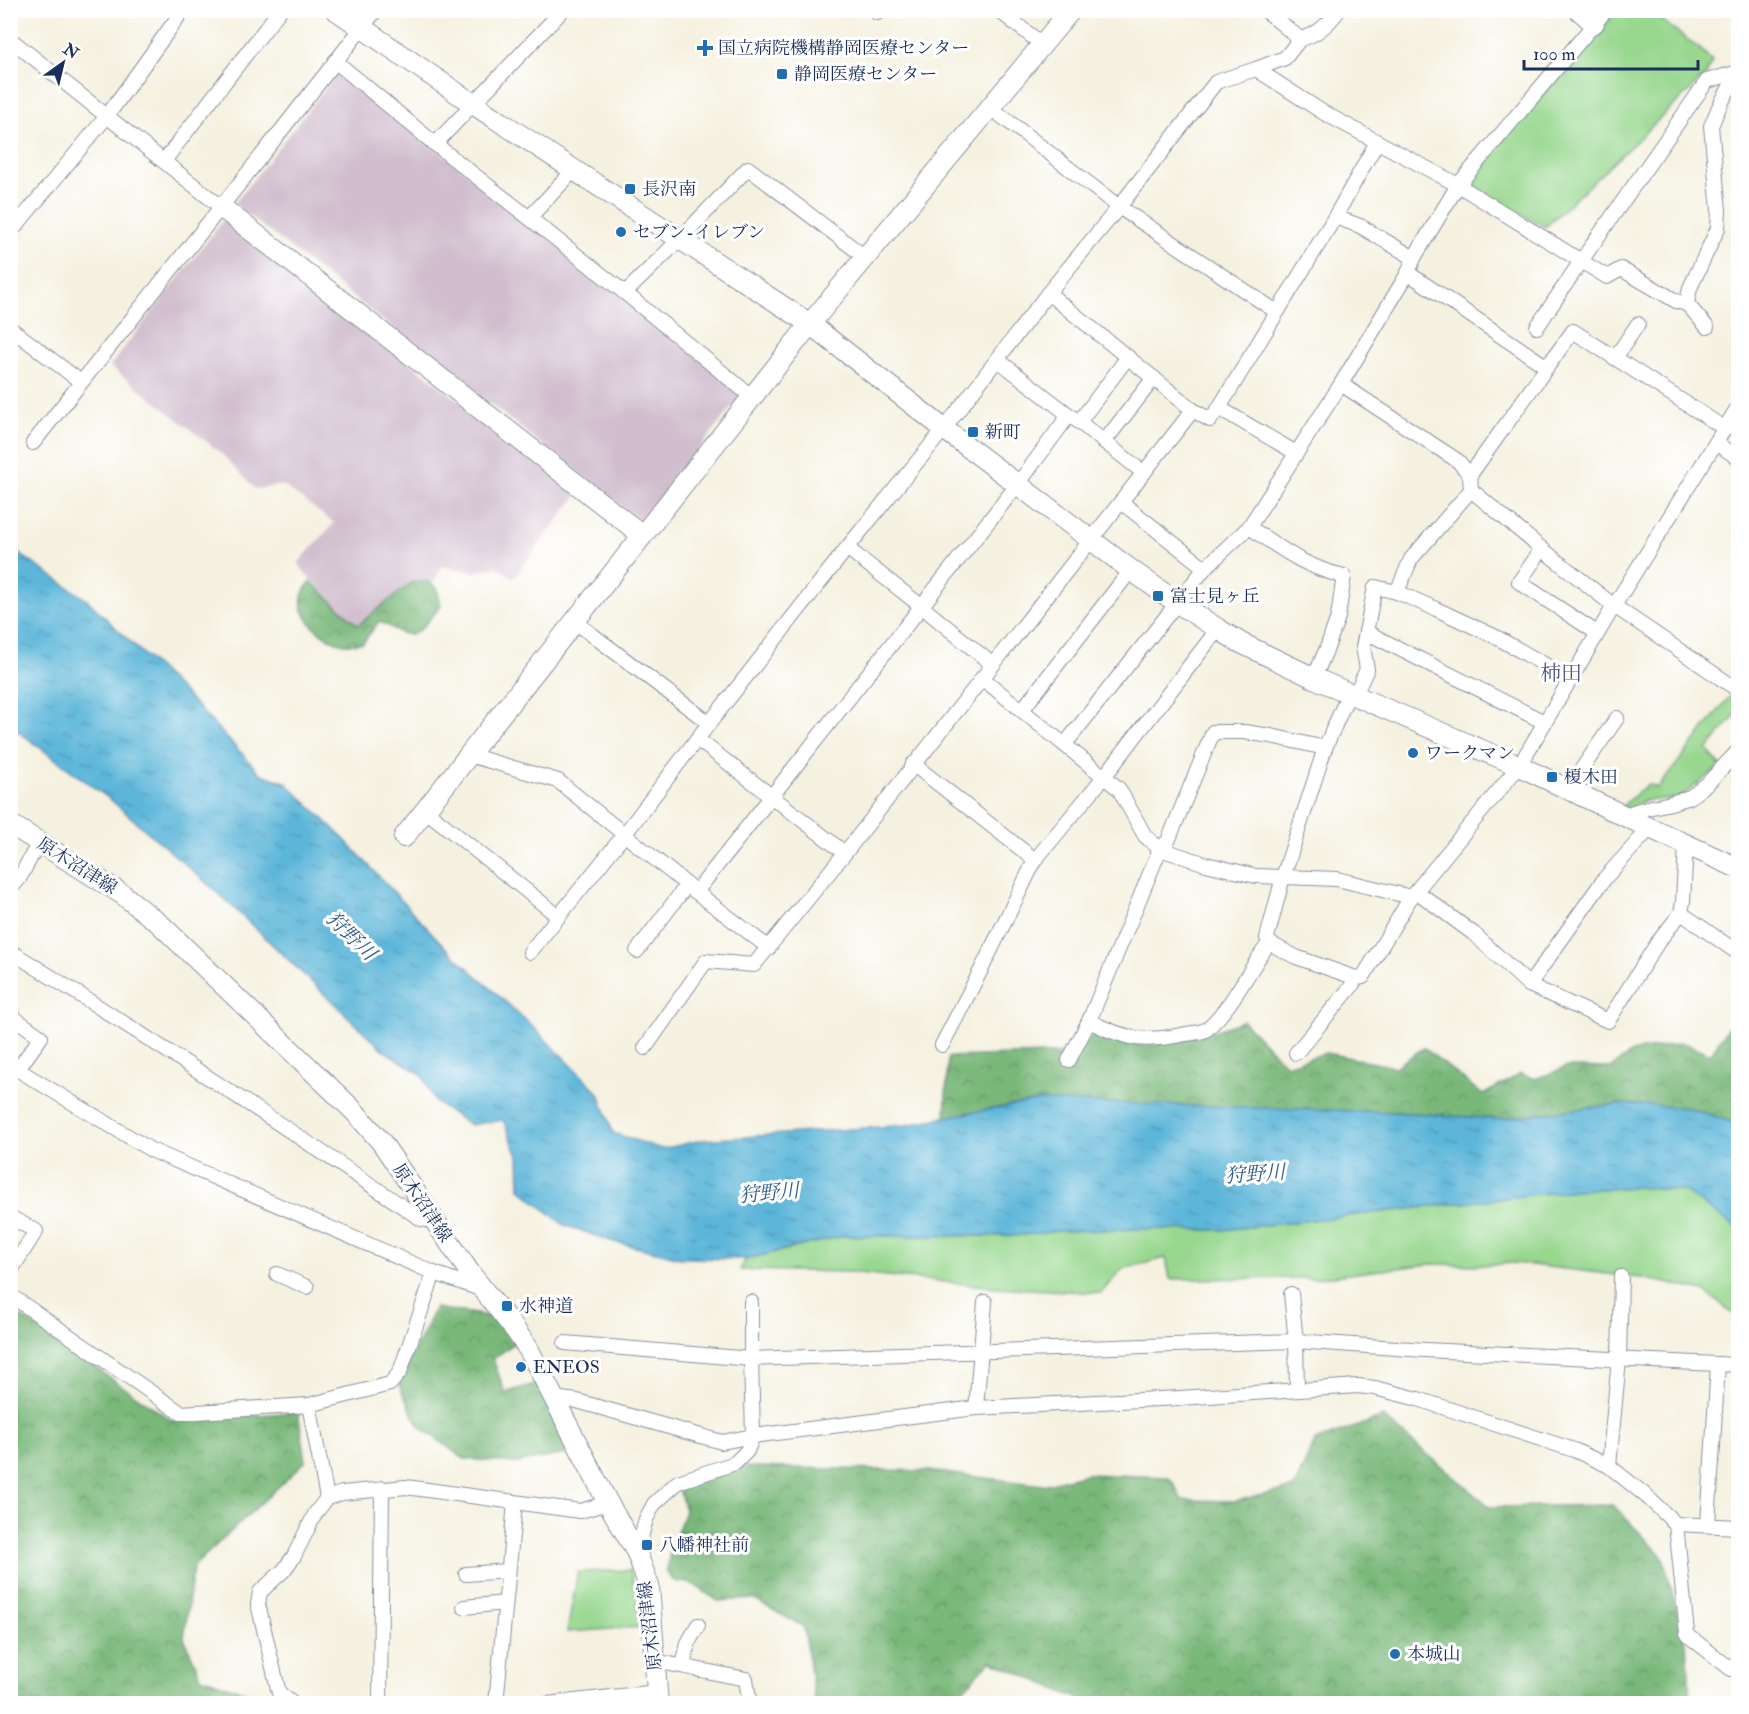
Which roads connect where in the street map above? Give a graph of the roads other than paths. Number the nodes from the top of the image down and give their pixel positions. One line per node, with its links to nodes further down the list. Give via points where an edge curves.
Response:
1 (183, 10): 20 (street)
2 (280, 10): 23 (street)
3 (336, 10): 11 (street)
4 (376, 10): 11 (street)
5 (560, 10): 18 (street)
6 (998, 10): 14 (street)
7 (1071, 10): 14 (street)
8 (1265, 10): 13 (street)
9 (1340, 10): 13 (street, via 1331,21)
10 (1593, 15): 25 (street)
11 (362, 27): 15 (street); 18 (street)
12 (10, 39): 20 (street)
13 (1300, 39): 16 (street, via 1285,58)
14 (1042, 45): 19 (street)
15 (335, 61): 22 (street); 26 (street)
16 (1256, 69): 21 (street); 27 (street, via 1216,82)
17 (1738, 72): 34 (street, via 1707,81); 38 (street, via 1711,126 1718,228 1690,288)
18 (473, 104): 22 (street); 24 (street)
19 (991, 108): 27 (street); 32 (street)
20 (107, 116): 23 (street); 30 (street)
21 (1377, 142): 25 (street); 28 (street)
22 (435, 144): 29 (street)
23 (164, 161): 26 (street)
24 (574, 170): 29 (street); 31 (street)
25 (1458, 185): 33 (street); 34 (street)
26 (221, 207): 50 (street); 69 (street)
27 (1119, 207): 37 (street); 39 (street)
28 (1335, 217): 33 (street, via 1360,226); 39 (street)
29 (529, 218): 36 (street)
30 (13, 226)
31 (680, 239): 32 (street, via 748,168); 36 (street); 40 (street)
32 (866, 257): 40 (street)
33 (1414, 258): 35 (street)
34 (1581, 261): 38 (street, via 1607,277 1621,269); 42 (street)
35 (1408, 273): 48 (street); 51 (street)
36 (625, 292): 52 (street)
37 (1048, 293): 45 (street); 47 (street)
38 (1687, 304): 43 (street)
39 (1277, 312): 54 (street)
40 (810, 324): 52 (street); 58 (street)
41 (1638, 324): 46 (street)
42 (1537, 327)
43 (1707, 327)
44 (10, 328): 50 (street)
45 (1128, 357): 49 (street); 56 (street)
46 (1615, 358): 48 (street, via 1573,331); 57 (street)
47 (998, 360): 56 (street); 58 (street)
48 (1547, 367): 65 (street)
49 (1154, 378): 55 (street); 60 (street)
50 (81, 382): 59 (street)
51 (1341, 384): 62 (street); 65 (street, via 1458,461)
52 (752, 397): 69 (street)
53 (1738, 407): 57 (street)
54 (1219, 408): 55 (street, via 1210,420); 62 (street)
55 (1193, 410): 64 (street)
56 (1074, 419): 60 (street); 66 (street)
57 (1725, 428): 61 (street)
58 (944, 429): 66 (street); 71 (street)
59 (33, 442)
60 (1104, 442): 64 (street)
61 (1716, 443): 63 (street); 78 (street)
62 (1296, 453): 68 (street)
63 (1738, 458)
64 (1144, 473): 67 (street)
65 (1471, 482): 72 (street); 75 (street, via 1411,559)
66 (1018, 484): 70 (street); 77 (street)
67 (1121, 502): 70 (street); 73 (street)
68 (1250, 526): 73 (street); 85 (street, via 1295,558 1344,576 1338,617)
69 (642, 535): 79 (street)
70 (1090, 540): 74 (street); 83 (street)
71 (847, 548): 77 (street); 92 (street)
72 (1542, 549): 78 (street); 82 (street, via 1520,582)
73 (1205, 568): 76 (street)
74 (1131, 570): 76 (street); 89 (street)
75 (1397, 592): 81 (street, via 1375,587); 86 (street, via 1496,637)
76 (1176, 602): 80 (street); 94 (street)
77 (921, 606): 83 (street); 102 (street)
78 (1614, 606): 82 (street); 87 (street)
79 (574, 621): 92 (street); 97 (street)
80 (1218, 629): 85 (street); 100 (street)
81 (1366, 632): 88 (street, via 1362,646 1367,669); 91 (street)
82 (1597, 633): 86 (street)
83 (993, 665): 84 (street)
84 (982, 678): 89 (street); 98 (street)
85 (1314, 678): 88 (street)
86 (1570, 680): 91 (street)
87 (1738, 690)
88 (1352, 694): 95 (street); 99 (street)
89 (1022, 710): 94 (street)
90 (1617, 718): 101 (street)
91 (1544, 722): 99 (street)
92 (709, 723): 93 (street)
93 (697, 739): 102 (street); 107 (street)
94 (1065, 744): 100 (street)
95 (1325, 748): 111 (street, via 1244,732 1213,732 1168,841); 115 (street)
96 (1738, 751): 104 (street, via 1690,797)
97 (469, 755): 103 (street); 107 (street, via 558,782)
98 (913, 764): 112 (street); 113 (street)
99 (1519, 766): 101 (street); 118 (street)
100 (1104, 777): 111 (street, via 1119,789 1145,836); 113 (street)
101 (1568, 789): 104 (street)
102 (772, 796): 112 (street); 116 (street)
103 (425, 810): 108 (street); 120 (street)
104 (1625, 816): 106 (street)
105 (10, 824): 109 (street, 原木沼津線)
106 (1650, 828): 110 (street); 128 (street, via 1605,878)
107 (624, 835): 116 (street); 120 (street)
108 (404, 837)
109 (39, 842): 117 (street); 137 (street, 原木沼津線, via 122,894 247,1007 353,1110 381,1143)
110 (1686, 844): 114 (street); 119 (street)
111 (1160, 849): 115 (street, via 1256,876); 130 (street)
112 (845, 853): 122 (street)
113 (1035, 860): 131 (street)
114 (1738, 868)
115 (1283, 877): 118 (street, via 1337,879); 121 (street)
116 (691, 888): 122 (street); 124 (street)
117 (10, 889)
118 (1413, 894): 127 (street, via 1363,977); 128 (street, via 1474,934)
119 (1680, 913): 126 (street); 128 (street, via 1608,1021)
120 (558, 916): 125 (street)
121 (1269, 943): 127 (street); 130 (street, via 1238,993 1206,1030 1139,1040)
122 (769, 948): 132 (street, via 754,965 706,961)
123 (10, 951): 137 (street, via 117,1017 421,1219)
124 (637, 951)
125 (531, 952)
126 (1738, 953)
127 (1356, 978): 133 (street)
128 (1529, 985)
129 (10, 1015): 135 (street, via 41,1036)
130 (1089, 1021): 134 (street)
131 (942, 1045)
132 (645, 1048)
133 (1296, 1053)
134 (1069, 1060)
135 (14, 1067): 139 (street, via 151,1150)
136 (10, 1217): 138 (street, via 36,1231)
137 (434, 1221): 143 (street, 原木沼津線)
138 (10, 1272)
139 (434, 1273): 143 (street); 157 (street, via 400,1372 390,1384)
140 (277, 1274): 142 (street)
141 (1621, 1277): 152 (street)
142 (307, 1287)
143 (485, 1291): 156 (street, 原木沼津線, via 529,1350)
144 (1291, 1294): 148 (street)
145 (10, 1295): 157 (street, via 181,1413)
146 (751, 1302): 151 (street)
147 (985, 1302): 150 (street)
148 (1296, 1341): 150 (street); 152 (street); 155 (street)
149 (565, 1343): 151 (street)
150 (981, 1352): 151 (street); 158 (street)
151 (751, 1359): 159 (street)
152 (1619, 1359): 153 (street); 160 (street)
153 (1718, 1364): 154 (street); 166 (street)
154 (1738, 1365)
155 (1297, 1389): 158 (street); 160 (street, via 1374,1388 1574,1450)
156 (553, 1398): 159 (street, via 577,1401 722,1442); 164 (street, 原木沼津線)
157 (309, 1405): 162 (street)
158 (976, 1408): 159 (street)
159 (753, 1436): 168 (street, via 747,1451 735,1463 678,1482 654,1504)
160 (1609, 1466): 165 (street)
161 (382, 1488): 162 (street); 163 (street, via 406,1487); 180 (street)
162 (327, 1498): 179 (street, via 294,1556 260,1592 258,1604 279,1693)
163 (515, 1503): 164 (street, via 580,1511); 169 (street)
164 (608, 1503): 168 (street, 原木沼津線)
165 (1676, 1524): 166 (street); 176 (street, via 1687,1633)
166 (1708, 1524): 167 (street)
167 (1738, 1527)
168 (637, 1553): 174 (street, 原木沼津線, via 648,1586)
169 (508, 1571): 170 (street); 171 (street)
170 (466, 1574)
171 (505, 1603): 172 (street); 181 (street)
172 (464, 1606)
173 (698, 1625): 175 (street, via 688,1643)
174 (654, 1661): 175 (street); 177 (street, 原木沼津線)
175 (683, 1666): 183 (street, via 747,1679)
176 (1731, 1669)
177 (658, 1698): 178 (street)
178 (590, 1702): 182 (street)
179 (293, 1704)
180 (380, 1704)
181 (496, 1704)
182 (547, 1704)
183 (750, 1704)

